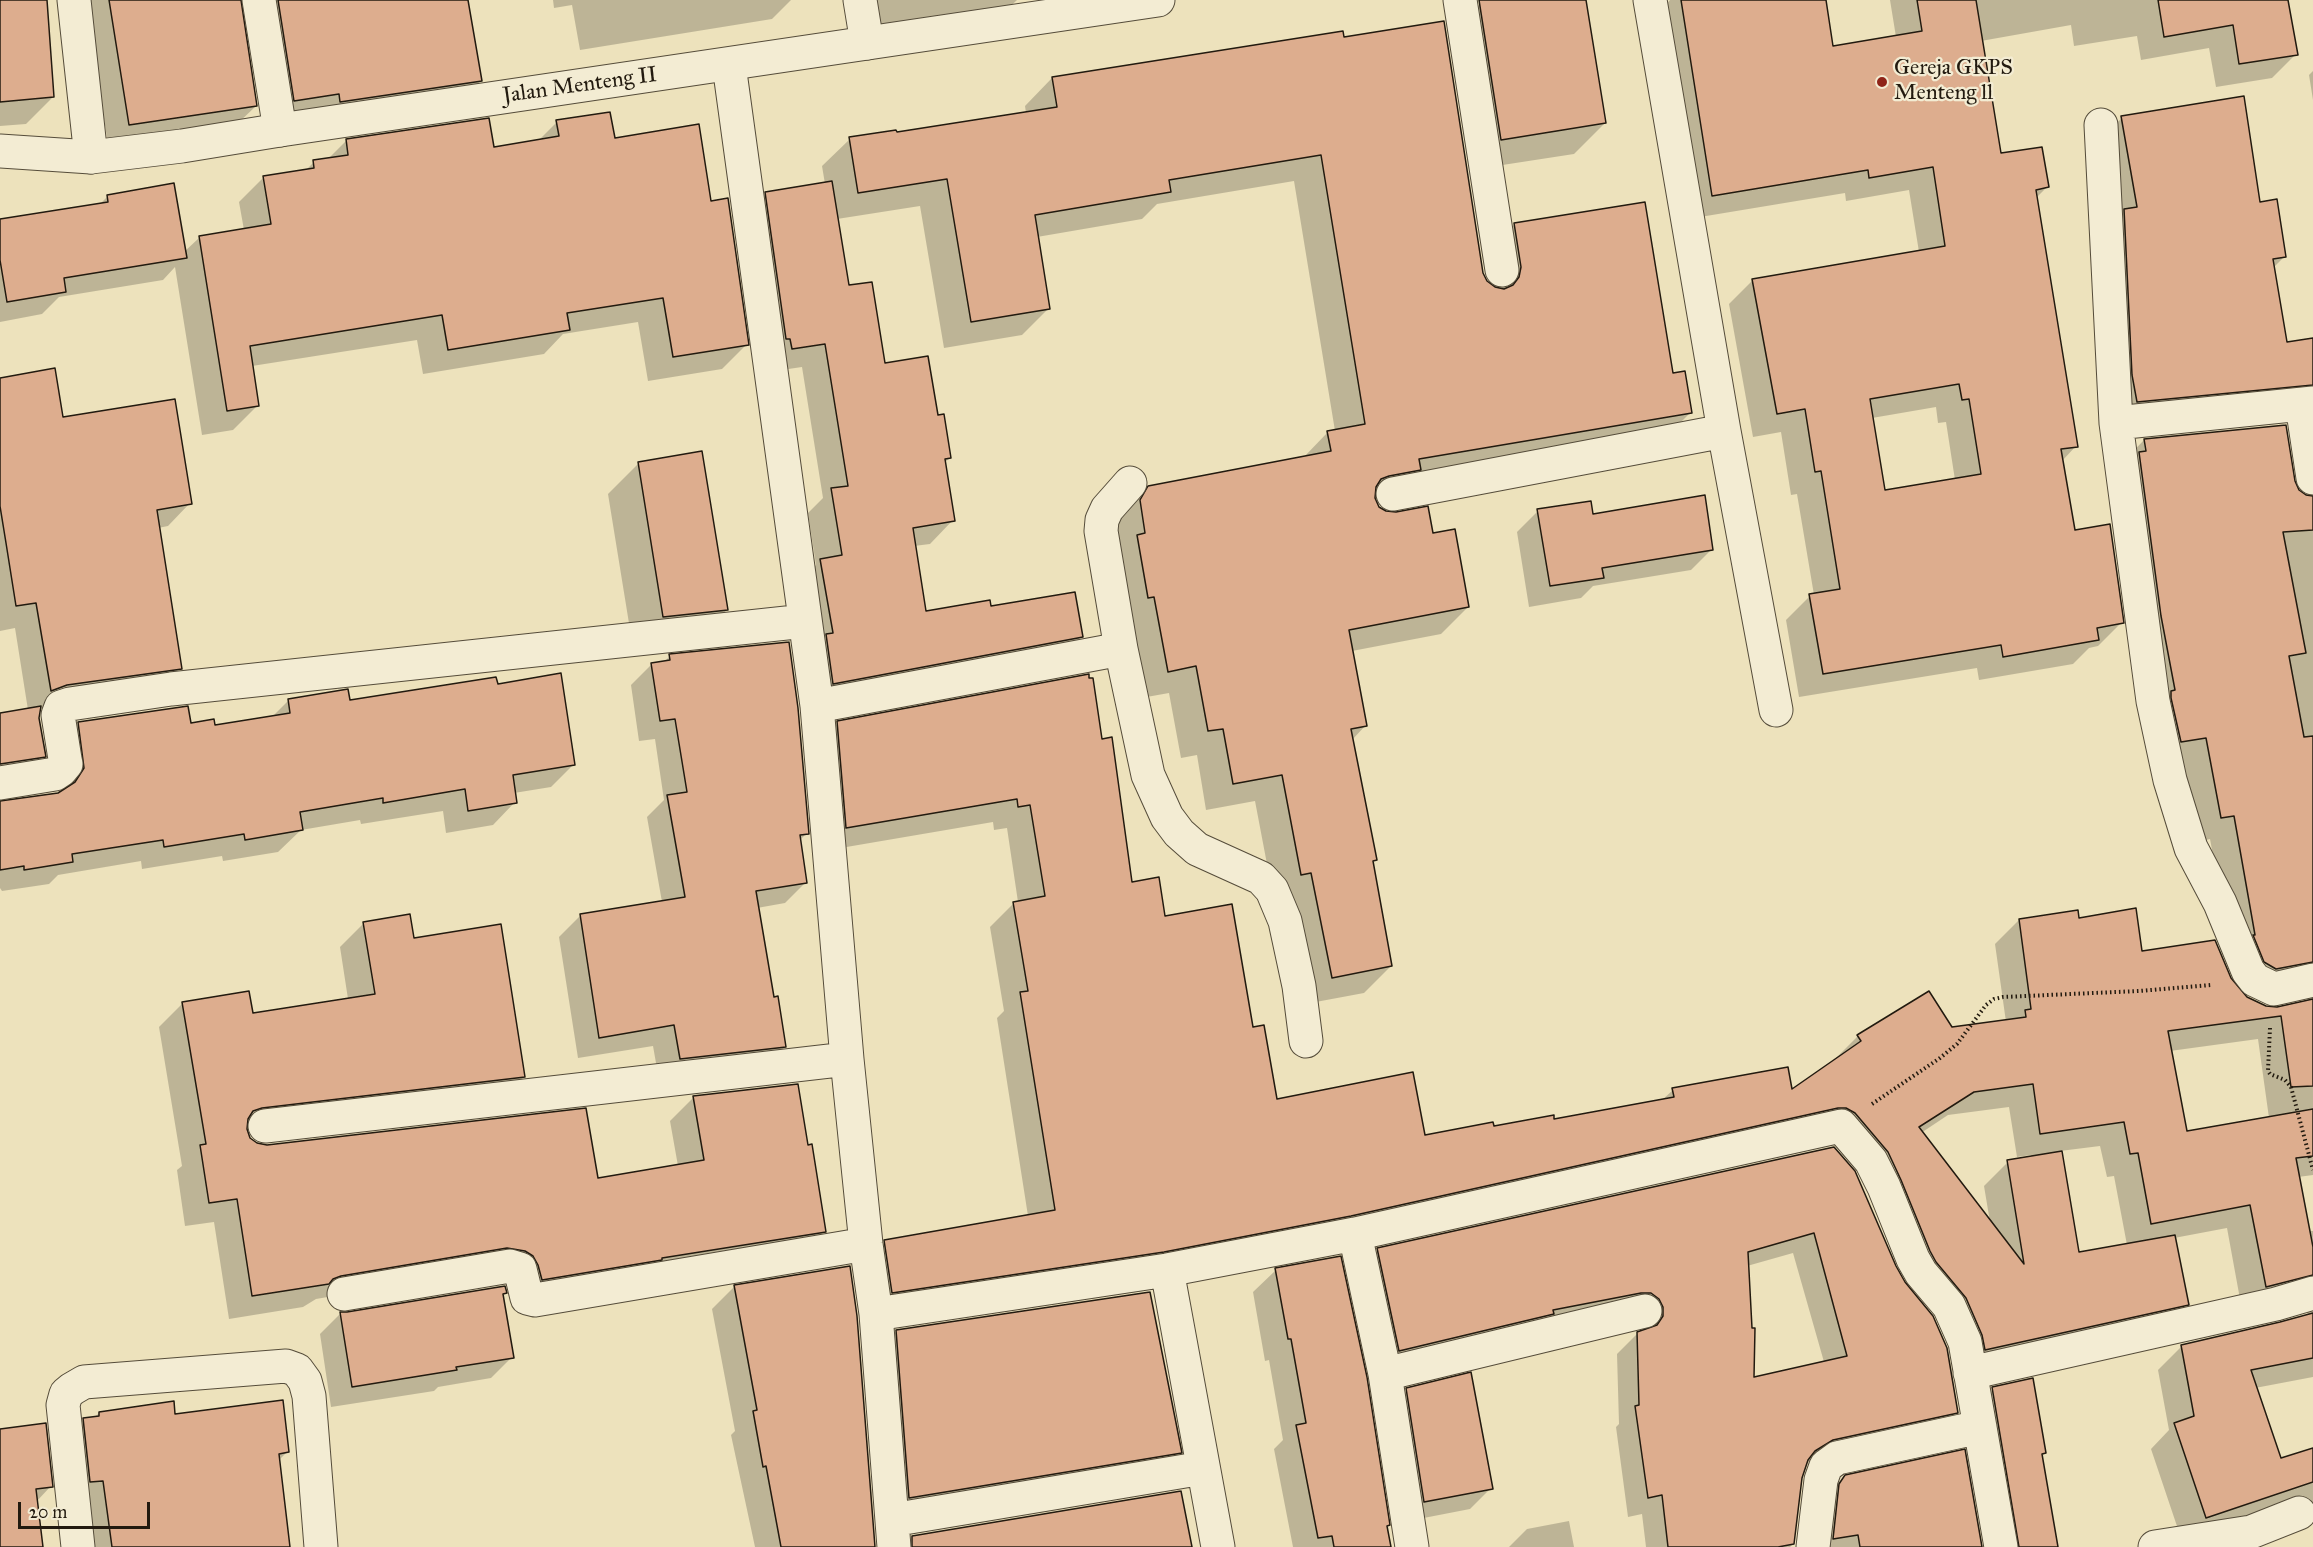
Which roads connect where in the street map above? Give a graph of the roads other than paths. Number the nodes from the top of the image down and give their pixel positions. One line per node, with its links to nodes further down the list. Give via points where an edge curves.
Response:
1 (74, 0): 12 (street)
2 (259, 0): 10 (street)
3 (860, 0): 7 (street)
4 (1158, 0): 7 (street, Jalan Menteng II)
5 (1460, 0): 13 (street)
6 (1650, 0): 16 (street)
7 (867, 43): 8 (street, Jalan Menteng II)
8 (729, 65): 10 (street, Jalan Menteng II); 20 (street)
9 (2101, 125): 15 (street)
10 (280, 130): 12 (street, Jalan Menteng II)
11 (0, 151): 12 (street, Jalan Menteng II)
12 (91, 157)
13 (1502, 270)
14 (2307, 404): 15 (street); 17 (street)
15 (2116, 423): 25 (street, via 2153,701 2170,780 2192,848 2261,980)
16 (1724, 431): 19 (street); 23 (street)
17 (2313, 478)
18 (1130, 483): 21 (street, via 1107,509 1101,531)
19 (1393, 494)
20 (805, 621): 22 (street); 24 (street, via 183,687 70,704 62,707 58,715 66,759 61,770)
21 (1121, 649): 22 (street); 26 (street, via 1148,775 1167,816 1197,849 1261,878 1272,890 1285,921)
22 (817, 706): 27 (street)
23 (1776, 710)
24 (0, 783)
25 (2313, 980)
26 (1306, 1041)
27 (847, 1059): 28 (street); 30 (street)
28 (265, 1126)
29 (1355, 1234): 31 (street); 36 (street, via 1841,1126 1871,1161 1917,1266 1950,1306 1965,1342); 37 (street)
30 (866, 1244): 33 (street, via 535,1300 527,1298 520,1269 510,1266); 35 (street)
31 (1167, 1270): 35 (street); 39 (street)
32 (2313, 1293): 36 (street)
33 (344, 1294)
34 (1645, 1311): 37 (street)
35 (876, 1314): 41 (street)
36 (1970, 1373): 38 (street)
37 (1384, 1374): 45 (street)
38 (1980, 1427): 46 (street, via 1837,1458 1826,1466 1821,1480); 47 (street)
39 (1203, 1468): 41 (street); 44 (street)
40 (2299, 1513): 48 (street, via 2251,1532)
41 (893, 1534)
42 (78, 1547): 43 (street, via 63,1404 66,1394 84,1382 286,1366 297,1370 309,1396)
43 (321, 1547)
44 (1218, 1547)
45 (1412, 1547)
46 (1813, 1547)
47 (2001, 1547)
48 (2155, 1547)

